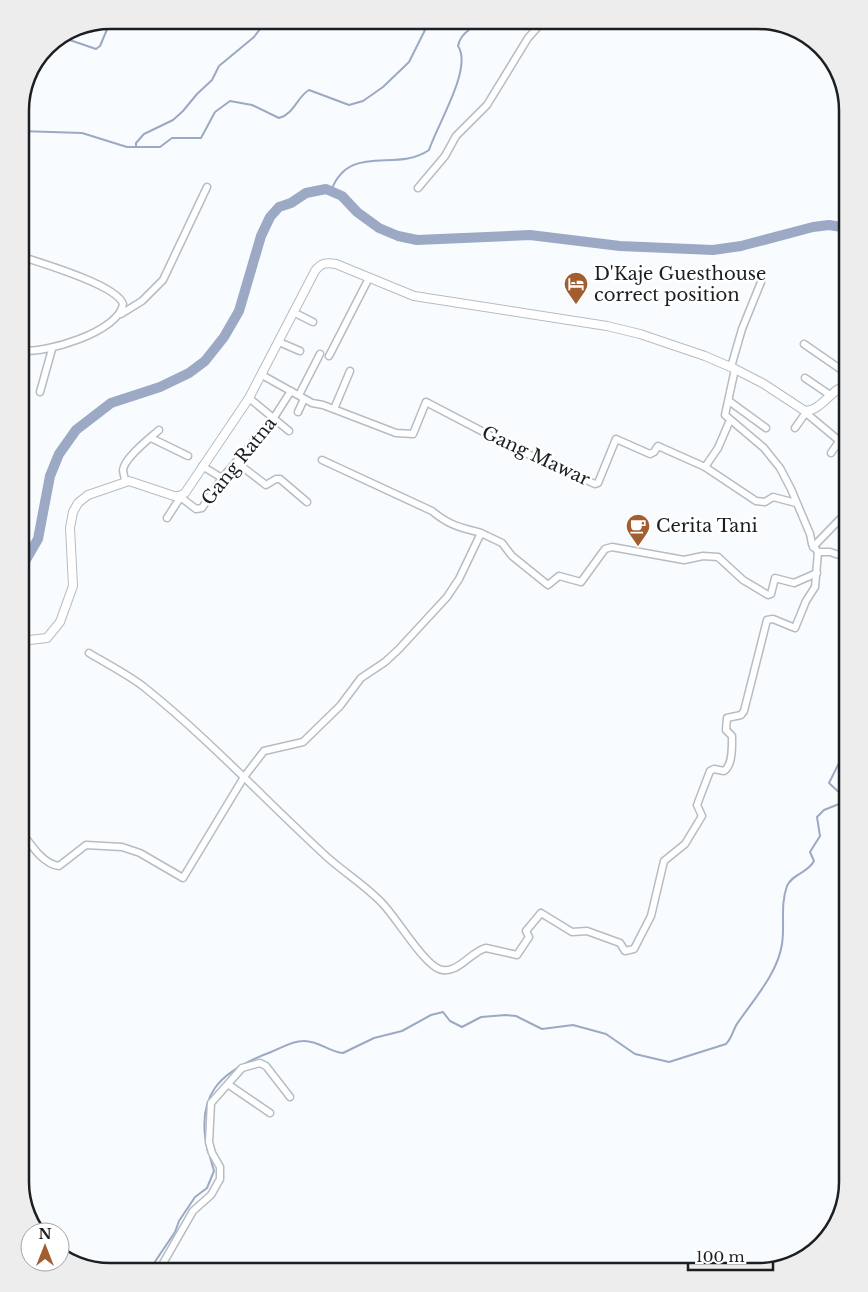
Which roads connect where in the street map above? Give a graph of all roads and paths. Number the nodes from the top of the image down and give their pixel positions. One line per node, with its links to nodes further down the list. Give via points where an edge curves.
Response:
1 (536, 29): 3 (street, via 487,105 456,136 445,156)
2 (207, 187): 8 (street, via 164,280 142,301)
3 (418, 188)
4 (29, 260): 8 (street, via 112,292 122,300)
5 (369, 278): 7 (street, via 326,262 315,271); 16 (street); 18 (street, via 414,296 616,327)
6 (761, 282): 18 (street, via 742,329)
7 (293, 312): 9 (street); 10 (street)
8 (121, 314): 12 (street, via 96,330)
9 (313, 322)
10 (279, 342): 14 (street); 20 (street)
11 (804, 344): 17 (street)
12 (52, 349): 13 (street); 23 (street)
13 (29, 350)
14 (300, 351)
15 (320, 354): 26 (street)
16 (329, 356)
17 (839, 366)
18 (733, 368): 28 (street); 31 (street)
19 (350, 371): 29 (street)
20 (262, 375): 24 (street, Gang Mawar); 27 (street)
21 (805, 378): 25 (street)
22 (839, 389): 25 (street)
23 (40, 392)
24 (291, 392): 26 (street, Gang Mawar); 32 (street, Gang Ratna)
25 (830, 395): 31 (street)
26 (302, 397): 29 (street, Gang Mawar); 30 (street)
27 (249, 398): 32 (street); 45 (street)
28 (729, 401): 33 (street, via 725,413); 34 (street)
29 (334, 409): 46 (street, Gang Mawar, via 396,433 413,434 426,402 512,447 595,484 616,439 650,454 661,447)
30 (298, 412)
31 (807, 412): 35 (street); 39 (street)
32 (273, 419): 37 (street); 44 (street, Gang Ratna)
33 (730, 420): 46 (street, via 716,452); 51 (street, via 769,454 785,476)
34 (766, 428)
35 (795, 428)
36 (159, 430): 38 (street)
37 (289, 431)
38 (151, 438): 42 (street); 48 (street, via 125,465)
39 (839, 439)
40 (839, 441): 41 (street)
41 (831, 453)
42 (188, 456)
43 (322, 460): 54 (street, via 432,511 457,528)
44 (236, 462): 47 (street, Gang Ratna); 50 (street, via 266,485 280,479)
45 (202, 466): 47 (street); 49 (street)
46 (704, 467): 51 (street, Gang Mawar, via 756,501 764,502 773,497)
47 (222, 478): 49 (street, Gang Ratna, via 199,510)
48 (126, 482): 49 (street); 58 (street, via 88,495 76,506 70,528 73,586 64,612 49,637)
49 (180, 497): 52 (street)
50 (307, 502)
51 (796, 503): 55 (street)
52 (167, 518)
53 (839, 521): 55 (street)
54 (481, 533): 57 (street, via 502,543 512,556 548,586 559,576 581,582 605,549 612,547 684,560 718,557 743,580 768,594 771,594 775,578 794,583); 60 (street, via 447,597 399,649 361,678 340,706 303,742 265,750)
55 (816, 550): 56 (street); 57 (street)
56 (839, 555)
57 (817, 573): 60 (street, via 815,587 797,626 792,628 773,618 767,620 744,711 741,715 727,718 726,730 732,736 732,754 727,769 710,771 697,805 702,816 685,844 664,861 650,916 630,952 625,951 620,942 587,931 572,932 541,913 526,931 529,938 517,955 486,948 466,962 438,969 416,948 382,903 328,858)
58 (29, 640)
59 (89, 652): 60 (street, via 143,686)
60 (244, 777): 61 (street, via 183,878 140,853 122,847 86,845 56,866 37,853)
61 (29, 842)
62 (229, 1085): 63 (street, via 242,1068 260,1063); 64 (street); 65 (street, via 210,1108 210,1148 220,1167 220,1179 210,1195 193,1211)
63 (290, 1096)
64 (270, 1113)
65 (163, 1263)

